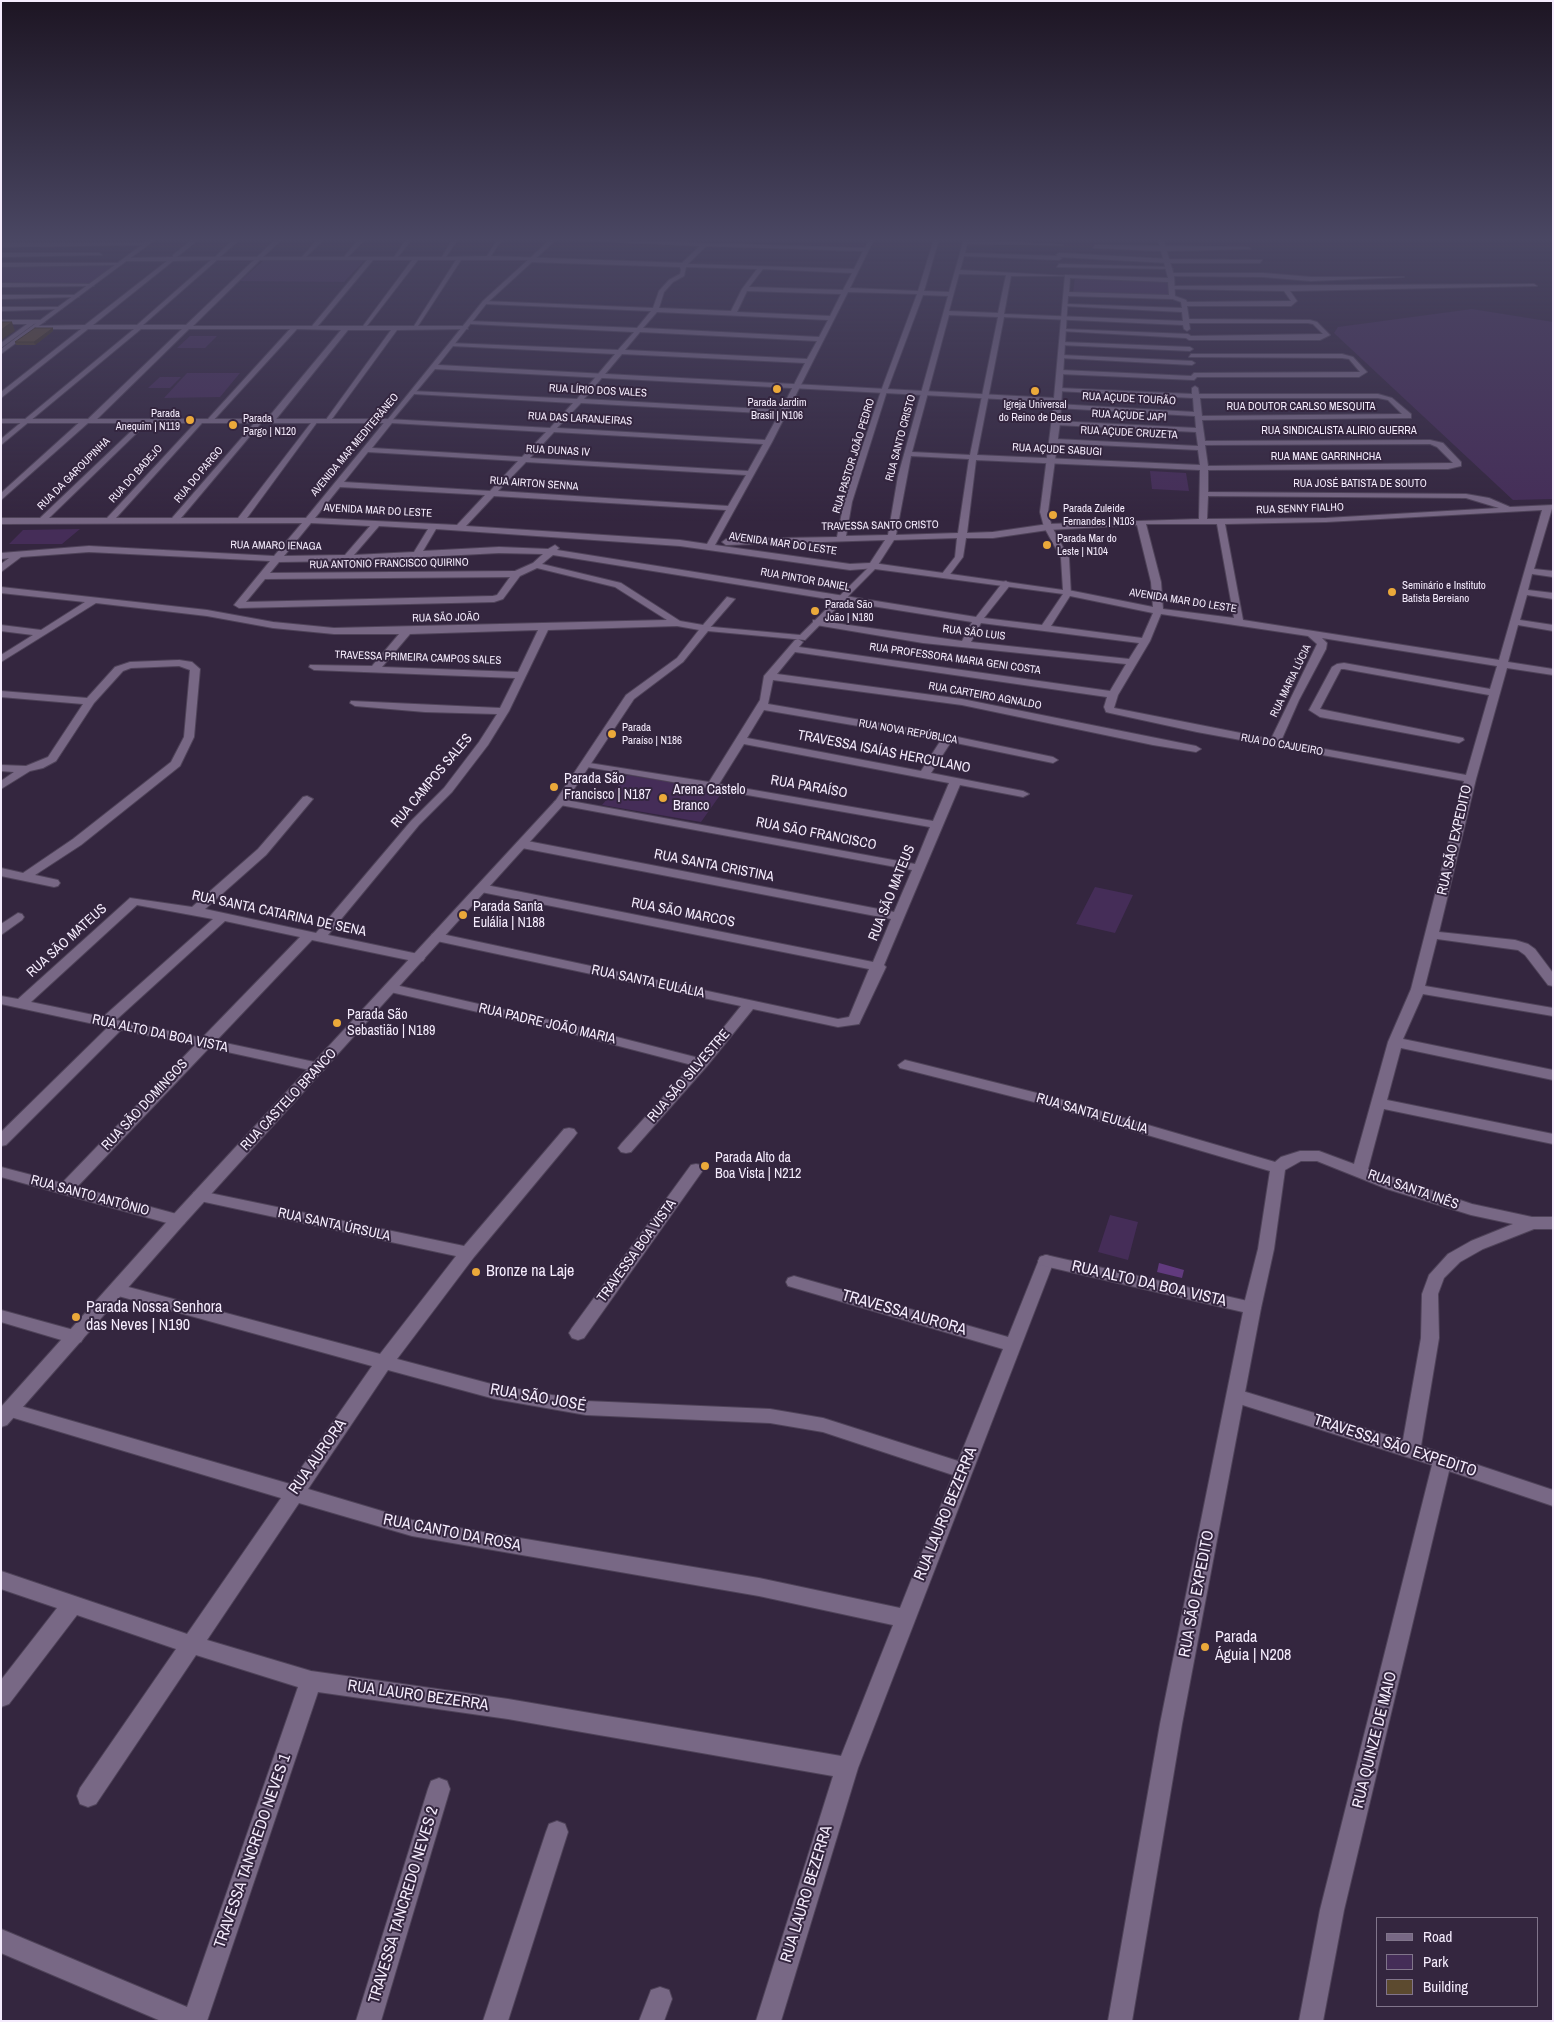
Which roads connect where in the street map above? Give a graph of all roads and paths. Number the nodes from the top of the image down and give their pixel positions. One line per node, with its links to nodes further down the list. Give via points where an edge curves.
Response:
1 (20, 333): 22 (street)
2 (27, 333): 23 (street)
3 (80, 333): 45 (street)
4 (131, 333): 53 (street)
5 (182, 333): 54 (street)
6 (290, 333): 57 (street)
7 (342, 333): 62 (street)
8 (390, 333): 60 (street)
9 (462, 333): 26 (street, AVENIDA MAR MEDITERÂNEO)
10 (634, 333): 30 (street)
11 (705, 333): 25 (street)
12 (825, 333): 25 (street)
13 (907, 333): 40 (street, RUA PASTOR JOÃO PEDRO)
14 (941, 333): 42 (street, RUA SANTO CRISTO)
15 (999, 333): 46 (street)
16 (1063, 333): 27 (street)
17 (1128, 333): 20 (street)
18 (1188, 333): 24 (street)
19 (1325, 333): 24 (street, via 1320,338)
20 (1174, 335): 24 (street); 28 (street)
21 (1, 336): 22 (street)
22 (15, 336): 23 (street); 29 (street)
23 (24, 336): 29 (street)
24 (1189, 337): 31 (street)
25 (822, 339): 33 (street)
26 (452, 344): 30 (street); 34 (street, AVENIDA MAR MEDITERÂNEO)
27 (1062, 344): 28 (street); 32 (street)
28 (1176, 348): 31 (street)
29 (2, 349)
30 (620, 352): 33 (street); 36 (street)
31 (1191, 356): 32 (street); 37 (street); 37 (street, via 1342,356 1351,358 1364,372 1359,375)
32 (1061, 357): 35 (street)
33 (809, 361): 38 (street)
34 (432, 368): 36 (street, RUA AÇUDE TOURÃO); 41 (street, AVENIDA MAR MEDITERÂNEO)
35 (1060, 372): 37 (street); 39 (street)
36 (599, 376): 38 (street, RUA AÇUDE TOURÃO); 47 (street)
37 (1194, 376): 44 (street)
38 (797, 387): 40 (street, RUA AÇUDE TOURÃO); 49 (street)
39 (1059, 389): 43 (street); 48 (street)
40 (884, 391): 42 (street, RUA AÇUDE TOURÃO); 103 (street, RUA PASTOR JOÃO PEDRO, via 848,502)
41 (414, 392): 47 (street, RUA LÍRIO DOS VALES); 61 (street, AVENIDA MAR MEDITERÂNEO)
42 (925, 393): 46 (street, RUA AÇUDE TOURÃO); 73 (street, RUA SANTO CRISTO)
43 (1180, 394): 44 (street); 50 (street)
44 (1198, 395): 51 (street); 51 (street, RUA DOUTOR CARLSO MESQUITA, via 1383,397 1390,399 1408,416)
45 (1, 396)
46 (987, 397): 48 (street, RUA AÇUDE TOURÃO); 74 (street)
47 (579, 401): 49 (street, RUA LÍRIO DOS VALES); 64 (street)
48 (1057, 403): 50 (street, RUA AÇUDE TOURÃO); 63 (street)
49 (782, 412): 68 (street)
50 (1183, 413): 51 (street, RUA AÇUDE TOURÃO)
51 (1199, 416): 66 (street)
52 (1, 421): 53 (street, RUA DAS LARANJEIRAS)
53 (28, 421): 54 (street, RUA DAS LARANJEIRAS); 69 (street)
54 (88, 421): 55 (street, RUA DAS LARANJEIRAS); 83 (street)
55 (144, 421): 56 (street, RUA DAS LARANJEIRAS); 92 (street, RUA DA GAROUPINHA)
56 (199, 421): 57 (street, RUA DAS LARANJEIRAS); 87 (street, RUA DO BADEJO)
57 (212, 421): 58 (street, RUA DAS LARANJEIRAS)
58 (258, 421): 62 (street, RUA DAS LARANJEIRAS); 88 (street, RUA DO PARGO)
59 (314, 421): 60 (street, RUA DAS LARANJEIRAS); 62 (street, RUA DAS LARANJEIRAS); 89 (street)
60 (329, 421): 61 (street, RUA DAS LARANJEIRAS)
61 (390, 421): 64 (street, RUA DAS LARANJEIRAS); 72 (street, AVENIDA MAR MEDITERÂNEO)
62 (270, 422)
63 (1056, 423): 65 (street, RUA AÇUDE JAPI); 67 (street)
64 (552, 429): 68 (street, RUA DAS LARANJEIRAS); 75 (street)
65 (1183, 430): 66 (street, RUA AÇUDE JAPI); 71 (street)
66 (1200, 430): 70 (street)
67 (1055, 441): 71 (street, RUA AÇUDE CRUZETA); 76 (street)
68 (768, 442): 79 (street)
69 (1, 443)
70 (1201, 445): 71 (street, RUA AÇUDE CRUZETA); 77 (street, RUA SINDICALISTA ALIRIO GUERRA, via 1430,442 1440,445 1458,464); 78 (street)
71 (1187, 447)
72 (365, 450): 75 (street, RUA DUNAS IV); 80 (street, AVENIDA MAR MEDITERÂNEO)
73 (908, 454): 74 (street, RUA AÇUDE SABUGI); 102 (street, RUA SANTO CRISTO, via 896,502)
74 (973, 457): 76 (street, RUA AÇUDE SABUGI); 100 (street)
75 (524, 460): 79 (street, RUA DUNAS IV); 81 (street)
76 (1051, 461): 78 (street, RUA AÇUDE SABUGI); 97 (street, via 1044,512)
77 (1448, 467): 78 (street, RUA MANE GARRINHCHA)
78 (1204, 468): 82 (street)
79 (750, 474): 85 (street)
80 (337, 484): 81 (street, RUA AIRTON SENNA); 90 (street, AVENIDA MAR MEDITERÂNEO)
81 (494, 493): 85 (street, RUA AIRTON SENNA); 99 (street)
82 (1204, 494): 86 (street, RUA JOSÉ BATISTA DE SOUTO, via 1466,496); 95 (street)
83 (1, 498)
84 (1550, 507): 86 (street, RUA SENNY FIALHO); 114 (street, RUA SÃO EXPEDITO)
85 (729, 508): 104 (street)
86 (1512, 510): 94 (street, RUA SENNY FIALHO, via 1362,519)
87 (110, 520): 88 (street, AVENIDA MAR DO LESTE); 92 (street, AVENIDA MAR DO LESTE)
88 (176, 520): 89 (street, AVENIDA MAR DO LESTE)
89 (241, 520): 90 (street, AVENIDA MAR DO LESTE)
90 (308, 520): 96 (street, AVENIDA MAR DO LESTE); 110 (street, AVENIDA MAR MEDITERÂNEO)
91 (1, 521): 92 (street, AVENIDA MAR DO LESTE)
92 (42, 521)
93 (1141, 522): 95 (street, RUA SENNY FIALHO); 97 (street, RUA SENNY FIALHO); 128 (street, via 1156,582)
94 (1221, 522): 95 (street, RUA SENNY FIALHO); 131 (street)
95 (1203, 523)
96 (376, 524): 98 (street, AVENIDA MAR DO LESTE); 109 (street)
97 (1048, 526): 100 (street, TRAVESSA SANTO CRISTO, via 993,535); 122 (street, via 1065,558)
98 (433, 527): 99 (street, AVENIDA MAR DO LESTE); 106 (street)
99 (459, 528): 101 (street, AVENIDA MAR DO LESTE)
100 (962, 535): 102 (street, TRAVESSA SANTO CRISTO); 117 (street, via 958,557)
101 (568, 536): 104 (street, AVENIDA MAR DO LESTE); 105 (street)
102 (892, 536): 103 (street, TRAVESSA SANTO CRISTO); 112 (street, RUA SANTO CRISTO)
103 (841, 538): 104 (street, TRAVESSA SANTO CRISTO)
104 (711, 544): 112 (street, AVENIDA MAR DO LESTE, via 850,567)
105 (551, 552): 106 (street, RUA AMARO IENAGA, via 498,550); 111 (street); 124 (street, RUA PINTOR DANIEL)
106 (416, 555): 109 (street, RUA AMARO IENAGA)
107 (1, 556): 108 (street, RUA AMARO IENAGA)
108 (17, 556): 110 (street, RUA AMARO IENAGA, via 89,550); 113 (street)
109 (347, 558): 110 (street, RUA AMARO IENAGA)
110 (276, 559): 118 (street, AVENIDA MAR MEDITERÂNEO)
111 (536, 565): 115 (street); 133 (street, via 618,585)
112 (873, 566): 117 (street, AVENIDA MAR DO LESTE); 124 (street, RUA SANTO CRISTO)
113 (1, 569)
114 (1529, 571): 116 (street); 121 (street, RUA SÃO EXPEDITO)
115 (517, 574): 118 (street, RUA ANTONIO FRANCISCO QUIRINO); 127 (street, RUA SÃO JOÃO, via 500,597 490,600)
116 (1553, 574)
117 (945, 575): 119 (street, AVENIDA MAR DO LESTE)
118 (262, 576): 127 (street, AVENIDA MAR MEDITERÂNEO)
119 (1006, 584): 122 (street, AVENIDA MAR DO LESTE); 129 (street)
120 (1, 590): 126 (street, RUA SÃO JOÃO)
121 (1524, 592): 123 (street); 132 (street, RUA SÃO EXPEDITO)
122 (1068, 593): 128 (street, AVENIDA MAR DO LESTE); 137 (street)
123 (1553, 596)
124 (840, 598): 129 (street, RUA PINTOR DANIEL); 130 (street, RUA SANTO CRISTO)
125 (730, 599): 136 (street, RUA CASTELO BRANCO)
126 (92, 602): 139 (street, RUA SÃO JOÃO, via 207,613 307,629); 140 (street)
127 (239, 605)
128 (1158, 611): 131 (street, AVENIDA MAR DO LESTE); 143 (street)
129 (978, 620): 137 (street, RUA PINTOR DANIEL); 144 (street)
130 (816, 622): 142 (street, RUA SANTO CRISTO); 144 (street, RUA SÃO LUIS)
131 (1239, 622): 141 (street, AVENIDA MAR DO LESTE)
132 (1514, 622): 138 (street); 148 (street, RUA SÃO EXPEDITO)
133 (677, 623): 135 (street, RUA SÃO JOÃO); 136 (street, RUA SÃO JOÃO)
134 (1, 628): 140 (street)
135 (544, 628): 139 (street, RUA SÃO JOÃO); 152 (street, RUA CAMPOS SALES)
136 (705, 628): 142 (street, RUA SÃO JOÃO); 167 (street, RUA CASTELO BRANCO, via 680,660 630,697)
137 (1045, 628): 143 (street, RUA PINTOR DANIEL)
138 (1553, 628)
139 (407, 631): 150 (street)
140 (42, 633): 146 (street)
141 (1310, 633): 148 (street, AVENIDA MAR DO LESTE); 164 (street, RUA MARIA LÚCIA, via 1322,643 1321,649)
142 (802, 638): 145 (street, RUA SANTO CRISTO)
143 (1144, 641): 147 (street)
144 (965, 645): 147 (street, RUA SÃO LUIS)
145 (793, 648): 153 (street, RUA SANTO CRISTO); 156 (street, RUA PROFESSORA MARIA GENI COSTA)
146 (1, 659)
147 (1131, 662): 156 (street)
148 (1502, 663): 151 (street, AVENIDA MAR DO LESTE); 154 (street, RUA SÃO EXPEDITO)
149 (314, 667): 150 (street, TRAVESSA PRIMEIRA CAMPOS SALES)
150 (375, 669): 152 (street, TRAVESSA PRIMEIRA CAMPOS SALES)
151 (1553, 672)
152 (521, 675): 160 (street, RUA CAMPOS SALES)
153 (769, 676): 159 (street); 165 (street, RUA CARTEIRO AGNALDO, via 962,702)
154 (1494, 693): 163 (street, via 1344,666 1337,667 1314,710 1320,714); 171 (street, RUA SÃO EXPEDITO)
155 (1, 694): 157 (street)
156 (1113, 695): 164 (street, RUA DO CAJUEIRO, via 1109,707 1116,713)
157 (90, 701): 169 (street, via 52,759); 182 (street, via 115,672 130,665 188,664 195,669 189,737 176,764 77,842)
158 (355, 703): 160 (street)
159 (762, 706): 161 (street, RUA NOVA REPÚBLICA); 162 (street)
160 (504, 711): 192 (street, RUA CAMPOS SALES, via 448,790)
161 (948, 738): 166 (street, RUA NOVA REPÚBLICA); 170 (street)
162 (740, 740): 170 (street, TRAVESSA ISAÍAS HERCULANO); 173 (street)
163 (1459, 740)
164 (1274, 743): 171 (street, RUA DO CAJUEIRO)
165 (1196, 749)
166 (1053, 760)
167 (587, 764): 173 (street, RUA PARAÍSO); 177 (street, RUA CASTELO BRANCO)
168 (1, 768): 169 (street)
169 (26, 769): 174 (street)
170 (924, 774): 172 (street, TRAVESSA ISAÍAS HERCULANO)
171 (1470, 779): 191 (street, RUA SÃO EXPEDITO)
172 (956, 780): 175 (street, TRAVESSA ISAÍAS HERCULANO); 178 (street, RUA SÃO MATEUS)
173 (713, 784): 178 (street, RUA PARAÍSO)
174 (1, 786)
175 (1023, 794)
176 (306, 799): 186 (street, via 281,833)
177 (560, 802): 179 (street, RUA CASTELO BRANCO); 180 (street, RUA SÃO FRANCISCO)
178 (937, 824): 180 (street, RUA SÃO MATEUS)
179 (522, 844): 184 (street, RUA CASTELO BRANCO); 188 (street, RUA SANTA CRISTINA)
180 (919, 868): 188 (street, RUA SÃO MATEUS)
181 (1, 872): 182 (street)
182 (25, 877): 183 (street)
183 (54, 883)
184 (481, 888): 193 (street, RUA CASTELO BRANCO); 195 (street, RUA SÃO MARCOS)
185 (134, 901): 186 (street, RUA SANTA CATARINA DE SENA); 201 (street, RUA SÃO MATEUS)
186 (196, 911): 189 (street, RUA SANTA CATARINA DE SENA)
187 (18, 917): 190 (street)
188 (900, 917): 195 (street, RUA SÃO MATEUS)
189 (221, 918): 192 (street, RUA SANTA CATARINA DE SENA); 204 (street)
190 (1, 931)
191 (1433, 935): 196 (street, via 1515,944 1530,952); 198 (street, RUA SÃO EXPEDITO)
192 (313, 937): 194 (street, RUA SANTA CATARINA DE SENA); 206 (street, RUA SÃO DOMINGOS)
193 (437, 937): 194 (street, RUA CASTELO BRANCO); 200 (street, RUA SANTA EULÁLIA)
194 (418, 958): 197 (street, RUA CASTELO BRANCO)
195 (878, 967): 203 (street, RUA SÃO MATEUS)
196 (1553, 982)
197 (391, 988): 207 (street, RUA PADRE JOÃO MARIA); 209 (street, RUA CASTELO BRANCO)
198 (1418, 989): 202 (street); 205 (street, RUA SÃO EXPEDITO)
199 (1, 1000): 201 (street, RUA ALTO DA BOA VISTA)
200 (751, 1003): 203 (street, RUA SANTA EULÁLIA, via 838,1023 854,1021); 207 (street, RUA SÃO SILVESTRE)
201 (20, 1004): 204 (street, RUA ALTO DA BOA VISTA)
202 (1553, 1012)
203 (858, 1017)
204 (111, 1025): 206 (street, RUA ALTO DA BOA VISTA); 214 (street)
205 (1395, 1042): 210 (street); 211 (street, RUA SÃO EXPEDITO)
206 (204, 1043): 209 (street, RUA ALTO DA BOA VISTA); 220 (street, RUA SÃO DOMINGOS)
207 (702, 1063): 215 (street, RUA SÃO SILVESTRE)
208 (905, 1065): 216 (street, RUA SANTA EULÁLIA, via 1045,1100)
209 (319, 1067): 221 (street, RUA CASTELO BRANCO)
210 (1553, 1075)
211 (1378, 1103): 213 (street); 218 (street, RUA SÃO EXPEDITO)
212 (569, 1133): 225 (street, RUA AURORA)
213 (1553, 1139)
214 (1, 1141)
215 (626, 1148)
216 (1278, 1168): 218 (street, RUA SANTA INÊS, via 1286,1160 1319,1156); 229 (street, RUA SÃO EXPEDITO, via 1267,1242)
217 (696, 1169): 231 (street, TRAVESSA BOA VISTA)
218 (1360, 1171): 224 (street, RUA SANTA INÊS, via 1431,1198)
219 (1, 1172): 220 (street, RUA SANTO ANTÔNIO)
220 (66, 1189): 222 (street, RUA SANTO ANTÔNIO)
221 (200, 1196): 222 (street, RUA CASTELO BRANCO); 225 (street, RUA SANTA ÚRSULA)
222 (178, 1220): 228 (street, RUA CASTELO BRANCO)
223 (1553, 1222): 224 (street, RUA SANTA INÊS)
224 (1532, 1224): 237 (street, via 1477,1245 1454,1258 1437,1275 1430,1294 1430,1338)
225 (468, 1253): 234 (street, RUA AURORA)
226 (1046, 1261): 229 (street, RUA ALTO DA BOA VISTA); 233 (street, RUA LAURO BEZERRA)
227 (794, 1282): 233 (street, TRAVESSA AURORA)
228 (117, 1290): 232 (street, RUA CASTELO BRANCO); 234 (street, RUA SÃO JOSÉ)
229 (1252, 1308): 235 (street, RUA SÃO EXPEDITO)
230 (1, 1316): 232 (street)
231 (578, 1333)
232 (75, 1337): 236 (street, RUA CASTELO BRANCO)
233 (1013, 1345): 239 (street, RUA LAURO BEZERRA)
234 (385, 1361): 239 (street, RUA SÃO JOSÉ, via 495,1392 586,1408 770,1416 823,1425); 240 (street, RUA AURORA)
235 (1236, 1396): 237 (street, TRAVESSA SÃO EXPEDITO); 257 (street, RUA SÃO EXPEDITO, via 1171,1724)
236 (6, 1415): 240 (street, RUA CANTO DA ROSA)
237 (1411, 1450): 238 (street, TRAVESSA SÃO EXPEDITO)
238 (1442, 1461): 241 (street, TRAVESSA SÃO EXPEDITO); 258 (street, RUA QUINZE DE MAIO, via 1332,1910)
239 (964, 1471): 244 (street, RUA LAURO BEZERRA)
240 (292, 1494): 244 (street, RUA CANTO DA ROSA, via 412,1528 759,1587); 245 (street, RUA AURORA)
241 (1553, 1498)
242 (1, 1580): 243 (street, RUA LAURO BEZERRA)
243 (72, 1605): 245 (street, RUA LAURO BEZERRA); 247 (street)
244 (904, 1618): 248 (street, RUA LAURO BEZERRA)
245 (190, 1644): 246 (street, RUA LAURO BEZERRA); 250 (street, RUA AURORA)
246 (311, 1681): 248 (street, RUA LAURO BEZERRA, via 508,1709); 253 (street, TRAVESSA TANCREDO NEVES 1)
247 (1, 1697)
248 (847, 1768): 256 (street, RUA LAURO BEZERRA)
249 (439, 1789): 254 (street, TRAVESSA TANCREDO NEVES 2)
250 (88, 1796)
251 (557, 1832): 255 (street)
252 (1, 1941): 253 (street)
253 (192, 2021)
254 (368, 2021)
255 (495, 2021)
256 (768, 2021)
257 (1120, 2021)
258 (1310, 2021)

